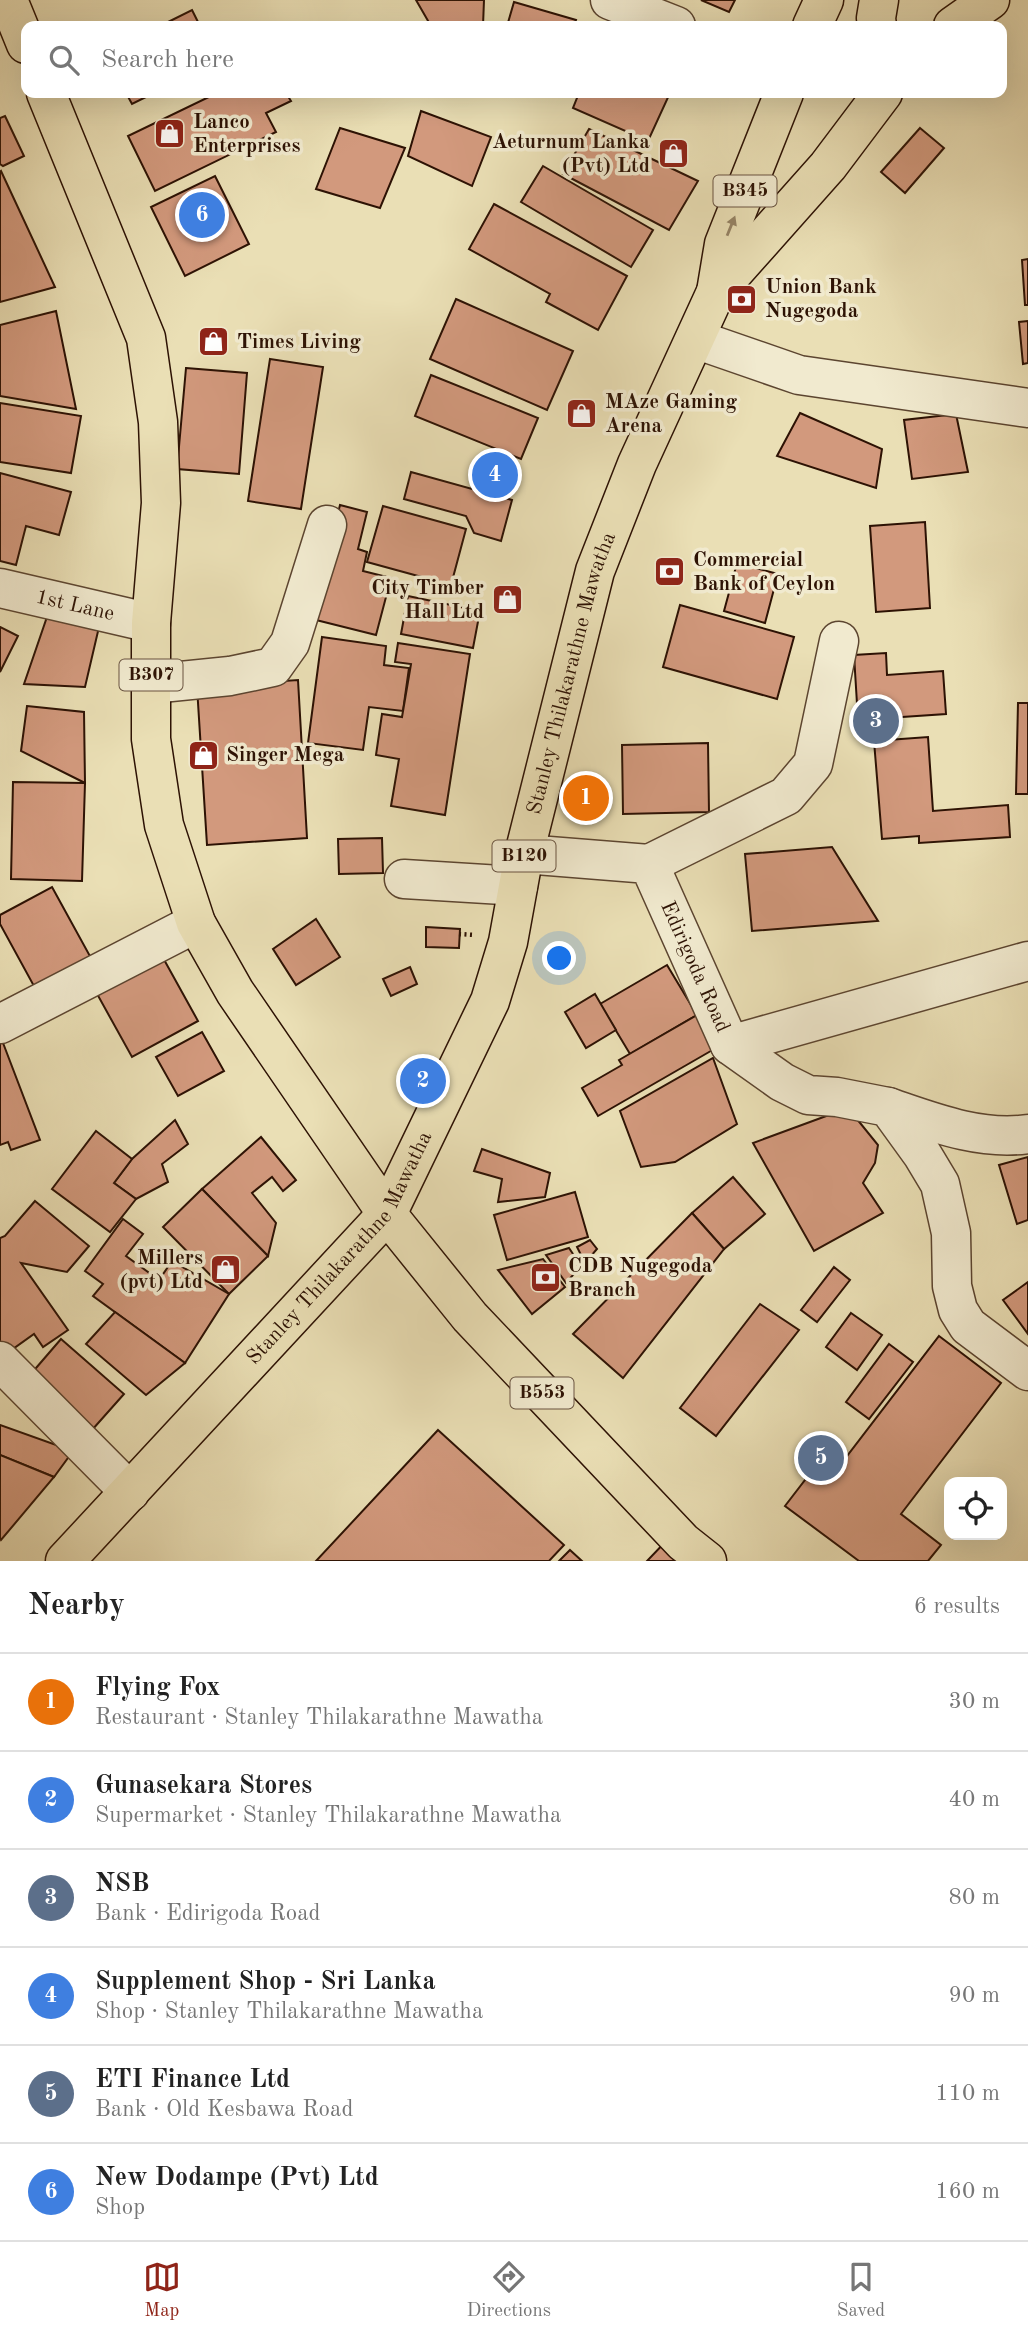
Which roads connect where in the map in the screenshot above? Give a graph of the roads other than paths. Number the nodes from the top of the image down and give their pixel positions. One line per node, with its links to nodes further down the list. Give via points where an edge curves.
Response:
1 (8, 0): 10 (main road)
2 (610, 0): 6 (street)
3 (824, 0): 7 (main road)
4 (879, 0): 8 (main road)
5 (990, 0): 9 (main road)
6 (663, 21)
7 (814, 21)
8 (876, 21)
9 (960, 21)
10 (21, 32)
11 (48, 98): 19 (main road, B307, via 146,338 158,422 161,503)
12 (782, 98): 14 (main road, B345, one-way to 12, via 724,244)
13 (879, 98): 14 (main road, Stanley Thilakarathne Mawatha / B120, via 828,166)
14 (716, 292): 15 (main road, Stanley Thilakarathne Mawatha / B120)
15 (695, 339): 16 (street, via 799,375); 23 (main road, Stanley Thilakarathne Mawatha / B120, via 637,464 595,571)
16 (1028, 408)
17 (327, 525): 21 (street, via 290,643 273,667)
18 (0, 588): 19 (street, 1st Lane)
19 (151, 623): 21 (main road, B307)
20 (839, 641): 22 (street, via 813,764 793,788 786,796)
21 (151, 684): 25 (main road, B307, via 151,739 164,824)
22 (649, 864): 23 (street); 28 (street, Edirigoda Road)
23 (521, 870): 24 (street); 31 (main road, Stanley Thilakarathne Mawatha / B120, via 508,942 490,1001)
24 (404, 879)
25 (196, 923): 27 (street); 31 (main road, B307, via 235,992)
26 (1028, 961): 28 (street)
27 (0, 1024)
28 (730, 1045): 29 (street, Edirigoda Road, via 782,1082 808,1094)
29 (888, 1107): 30 (street, Edirigoda Road, via 952,1128); 33 (street, via 940,1184 951,1233 952,1286 958,1310 968,1326)
30 (1028, 1134)
31 (387, 1214): 34 (main road, Stanley Thilakarathne Mawatha / B120); 36 (main road, B553, via 470,1317 683,1542)
32 (0, 1361): 34 (street)
33 (1028, 1371)
34 (130, 1492): 35 (main road, Stanley Thilakarathne Mawatha / B120)
35 (65, 1561)
36 (707, 1561)

